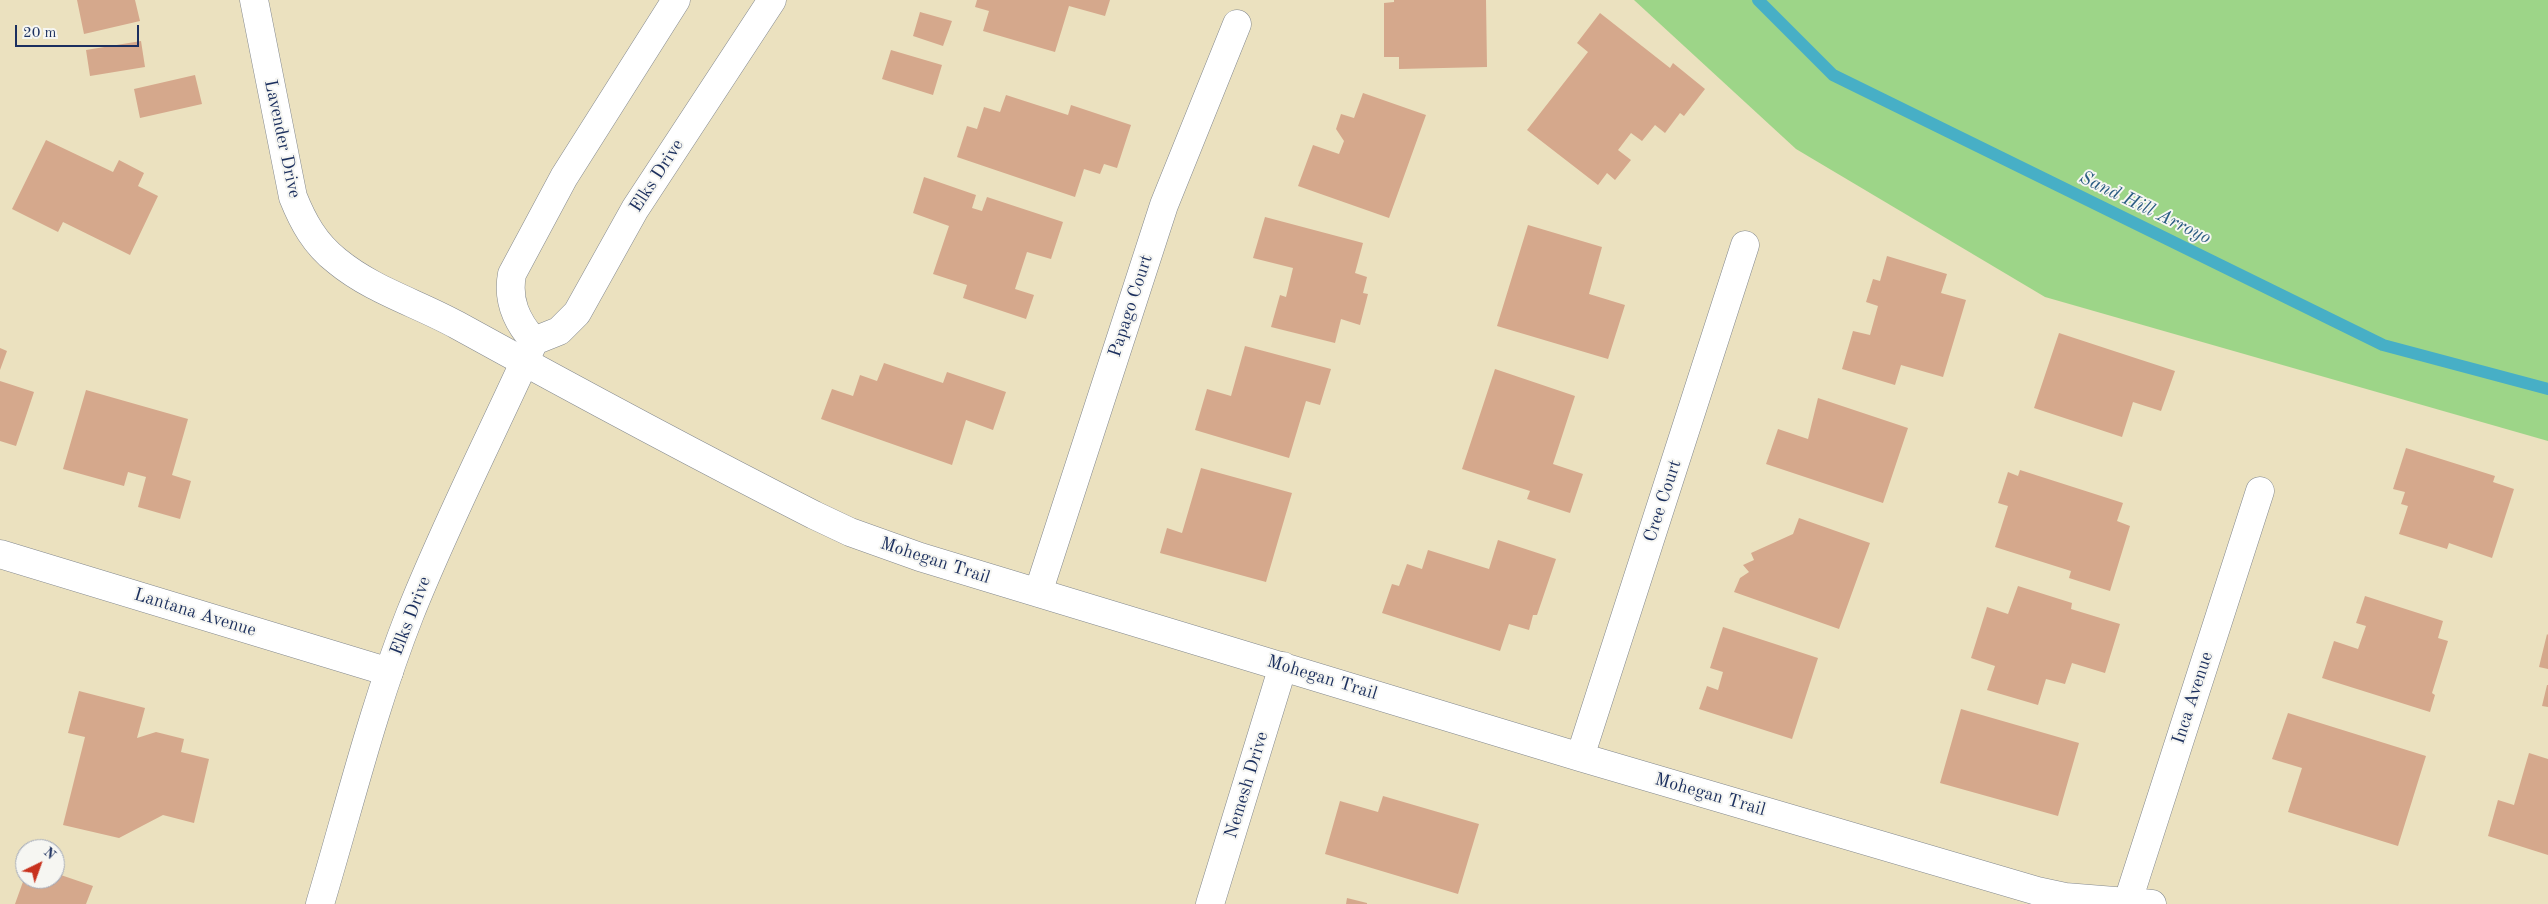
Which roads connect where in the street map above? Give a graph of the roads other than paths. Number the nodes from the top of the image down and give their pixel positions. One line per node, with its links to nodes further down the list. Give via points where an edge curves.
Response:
1 (254, 0): 6 (street, Lavender Drive, via 293,196 315,240 357,276)
2 (676, 0): 6 (street, via 564,177 512,274 509,288 512,303)
3 (772, 0): 6 (street, Elks Drive, via 635,209 577,314)
4 (1237, 24): 9 (street, Papago Court, via 1164,205)
5 (1745, 245): 12 (street, Cree Court)
6 (529, 352): 9 (street, Mohegan Trail, via 776,496 850,532); 11 (street, Elks Drive, via 438,547)
7 (2260, 491): 15 (street, Inca Avenue)
8 (0, 554): 11 (street, Lantana Avenue)
9 (1038, 593): 10 (street, Mohegan Trail)
10 (1283, 666): 12 (street, Mohegan Trail); 14 (street, Nemesh Drive)
11 (389, 672): 13 (street, Elks Drive)
12 (1580, 757): 15 (street, Mohegan Trail, via 2036,890 2065,897)
13 (320, 904)
14 (1210, 904)
15 (2136, 904)

